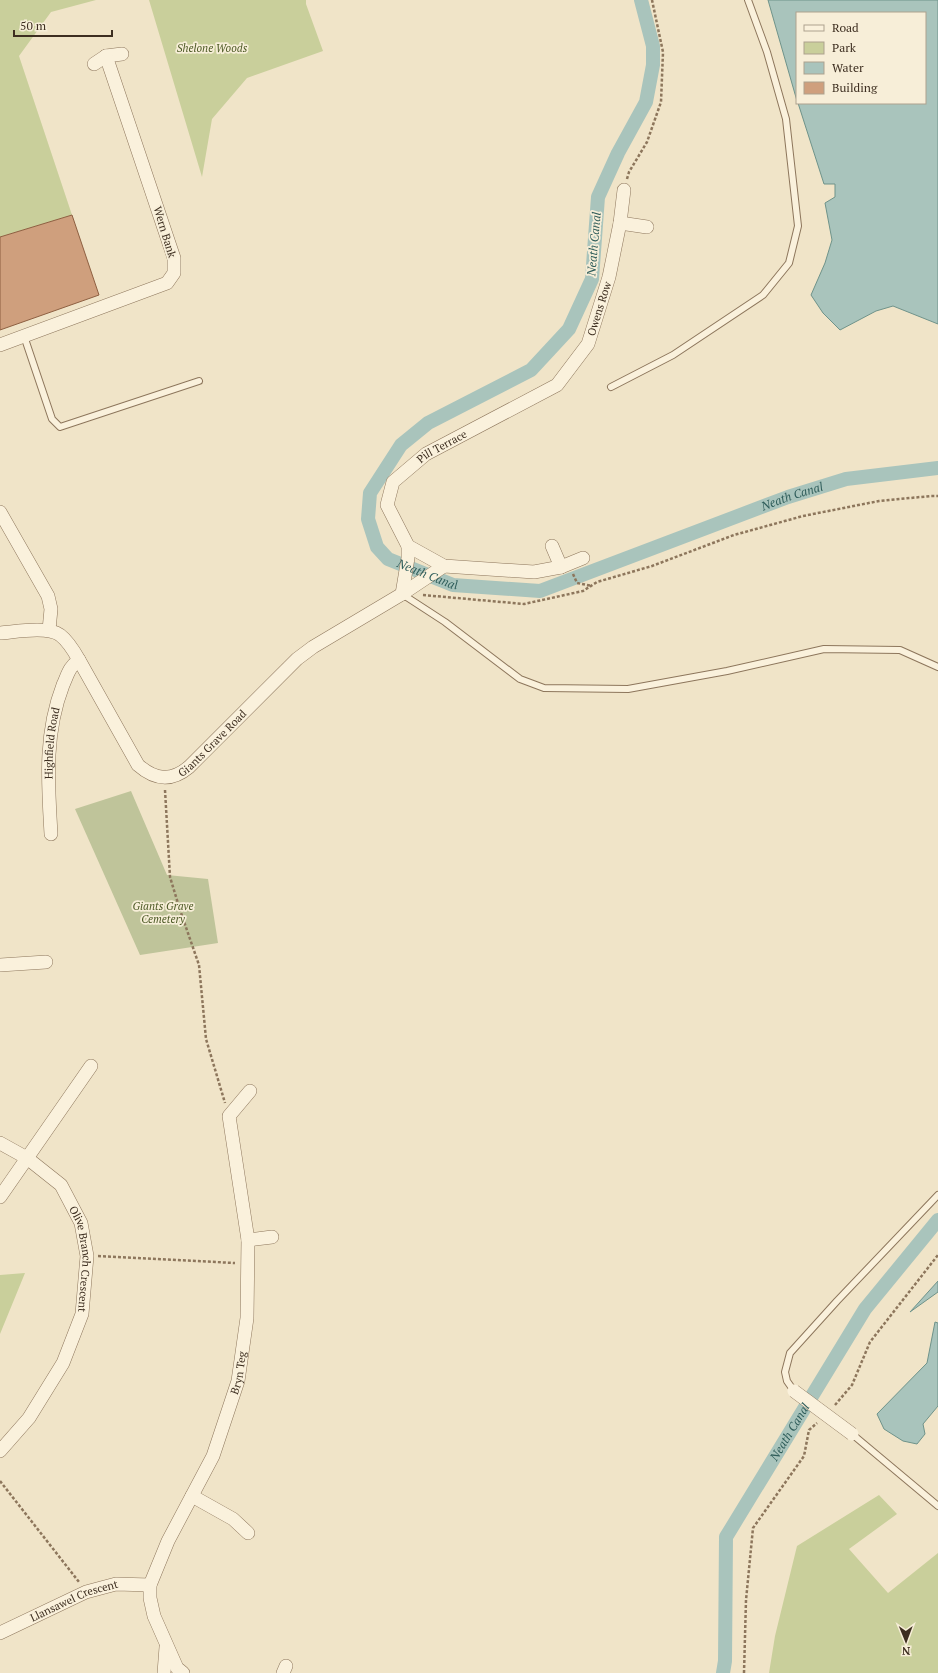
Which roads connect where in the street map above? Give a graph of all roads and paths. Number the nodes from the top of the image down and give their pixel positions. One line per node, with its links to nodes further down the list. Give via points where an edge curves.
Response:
1 (652, 0): 6 (path, via 663,52 661,102 647,142 629,172)
2 (748, 0): 13 (lane, via 767,52 786,119 798,226 789,262 763,295 673,355)
3 (122, 54): 4 (street)
4 (106, 56): 5 (street); 9 (street, Wern Bank, via 174,258 174,273 166,282)
5 (94, 64)
6 (624, 190): 7 (street, Owens Row)
7 (620, 223): 8 (street); 12 (street, Owens Row, via 609,277 588,344)
8 (647, 227)
9 (24, 336): 10 (street, Wern Bank); 11 (lane, via 52,419 60,428)
10 (0, 345)
11 (199, 381)
12 (557, 385): 17 (street, Pill Terrace, via 426,454 393,482 386,505)
13 (611, 387)
14 (938, 496): 22 (path, via 879,500 803,516 734,535 652,566 597,582)
15 (0, 512): 24 (street, via 48,596)
16 (552, 546): 20 (street)
17 (408, 552): 19 (street); 23 (street)
18 (583, 558): 20 (street)
19 (441, 568): 20 (street, via 534,572); 23 (street, Giants Grave Road)
20 (562, 568)
21 (577, 583): 22 (path)
22 (592, 586): 23 (path, via 583,591 524,604)
23 (402, 594): 27 (lane, via 444,622 520,680 544,688 628,689 727,671 824,649 900,650); 28 (street, Giants Grave Road, via 336,632 297,659 189,767 180,775)
24 (54, 632): 25 (street); 26 (street, Giants Grave Road, via 70,645)
25 (0, 633)
26 (79, 660): 28 (street, Giants Grave Road, via 138,765 147,773); 29 (street, Highfield Road, via 71,666 58,698 51,725 48,749)
27 (938, 667)
28 (165, 777): 34 (path, via 170,877 199,965 206,1039)
29 (51, 834)
30 (46, 962): 31 (street)
31 (0, 965)
32 (91, 1066): 36 (street)
33 (250, 1091): 34 (street)
34 (229, 1116): 40 (street, Bryn Teg)
35 (0, 1143): 36 (street, Olive Branch Crescent)
36 (27, 1158): 38 (street); 41 (street, Olive Branch Crescent, via 61,1185 81,1223)
37 (938, 1195): 44 (lane, via 790,1353 785,1372 787,1381)
38 (0, 1197)
39 (272, 1237): 40 (street)
40 (248, 1240): 43 (street, Bryn Teg)
41 (87, 1256): 43 (path); 48 (street, Olive Branch Crescent, via 82,1314 63,1364 29,1418)
42 (938, 1256): 45 (path, via 870,1342 852,1385)
43 (248, 1264): 50 (street, Bryn Teg, via 247,1318 238,1381 213,1456)
44 (794, 1391): 47 (street, bridge)
45 (834, 1406)
46 (819, 1420): 59 (path, via 809,1430 804,1456 753,1528 746,1600)
47 (852, 1434): 51 (lane)
48 (0, 1451)
49 (0, 1481): 54 (path)
50 (192, 1496): 52 (street, via 233,1519); 53 (street, Bryn Teg, via 168,1541)
51 (938, 1506)
52 (248, 1533)
53 (150, 1585): 54 (street, Llansawel Crescent, via 116,1584); 56 (street, Bryn Teg, via 154,1616)
54 (86, 1592): 55 (street, Llansawel Crescent)
55 (0, 1632)
56 (166, 1645): 57 (street); 58 (street, Bryn Teg, via 177,1668)
57 (164, 1673)
58 (183, 1673)
59 (744, 1673)

